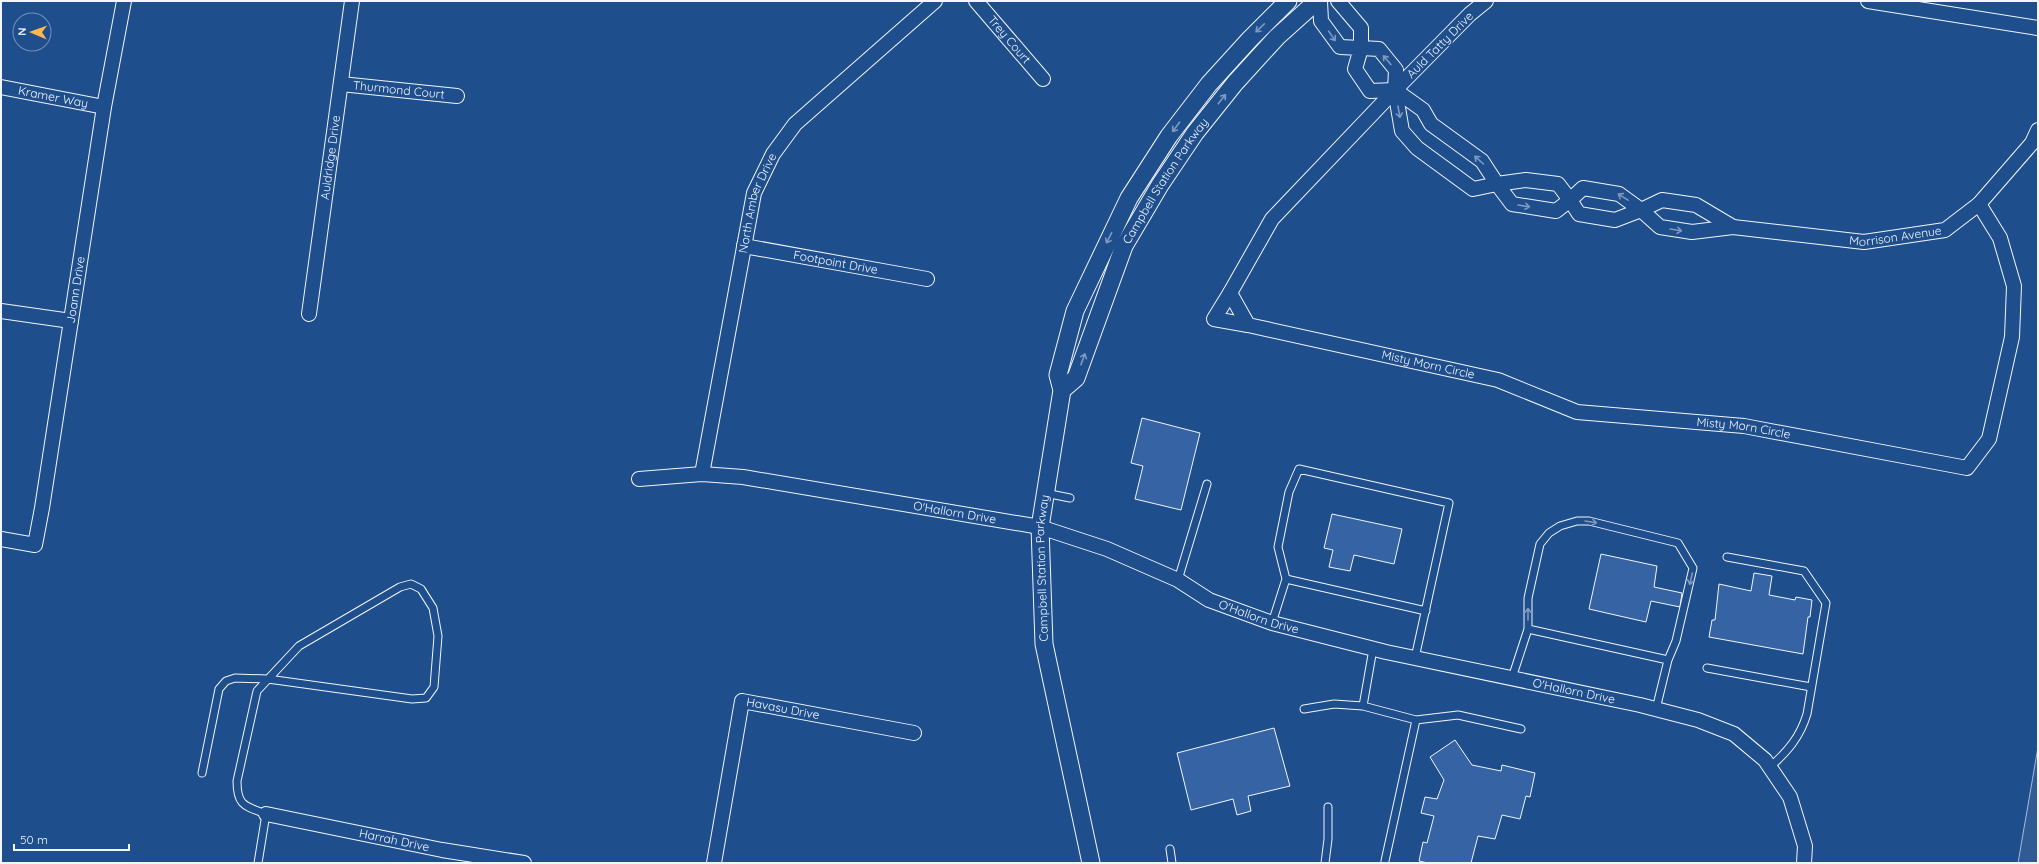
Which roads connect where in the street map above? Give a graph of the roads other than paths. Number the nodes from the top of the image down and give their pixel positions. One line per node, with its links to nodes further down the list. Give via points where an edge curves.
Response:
1 (124, 1): 17 (street, Joann Drive)
2 (352, 1): 13 (street, Auldridge Drive)
3 (935, 1): 24 (street, North Amber Drive, via 795,124 772,154 754,193)
4 (976, 1): 12 (street, Trey Court)
5 (1288, 1): 31 (street, Campbell Station Parkway, one-way to 31, via 1209,84 1169,136 1129,198 1075,311 1058,375)
6 (1319, 1): 11 (street, Morrison Avenue, one-way to 11, via 1321,21 1340,47); 31 (street, Campbell Station Parkway, one-way to 6, via 1076,378 1124,246 1165,178 1195,133 1235,83 1277,37)
7 (1338, 1): 11 (street, via 1361,28)
8 (1486, 1): 15 (street, Auld Tatty Drive)
9 (1868, 1): 10 (street)
10 (2038, 28)
11 (1361, 48): 15 (street, Morrison Avenue, one-way to 11, via 1396,70 1379,49); 15 (street, via 1355,69 1370,91)
12 (1043, 79)
13 (341, 84): 16 (street, Thurmond Court); 28 (street, Auldridge Drive)
14 (1, 87): 17 (street, Kramer Way)
15 (1395, 90): 19 (street, Morrison Avenue, one-way to 15, via 1482,161 1431,124 1422,110); 19 (street, Morrison Avenue, one-way to 19, via 1402,131 1417,148 1472,189); 26 (street, Misty Morn Circle, via 1272,220)
16 (457, 96)
17 (104, 107): 29 (street, Joann Drive)
18 (2038, 130): 21 (street, Morrison Avenue, via 2032,143)
19 (1497, 184): 20 (street, Morrison Avenue, via 1526,180 1558,184); 20 (street, Morrison Avenue, one-way to 20, via 1512,204 1556,211)
20 (1570, 200): 22 (street, Morrison Avenue, via 1579,214 1615,220); 22 (street, Morrison Avenue, one-way to 20, via 1619,194 1583,188)
21 (1979, 204): 23 (street, Morrison Avenue, via 1945,230 1864,242); 30 (street, Misty Morn Circle, via 2000,238 2014,286 2012,337 1989,440 1967,468 1744,426 1577,412 1498,380)
22 (1641, 210): 23 (street, Morrison Avenue, one-way to 23, via 1660,227 1692,232); 23 (street, Morrison Avenue, via 1662,200 1696,205)
23 (1733, 227)
24 (744, 246): 25 (street, Footpoint Drive); 32 (street, North Amber Drive)
25 (928, 279)
26 (1230, 292): 30 (street); 30 (street, Misty Morn Circle, via 1214,319)
27 (1, 311): 29 (street)
28 (309, 314)
29 (71, 321): 38 (street, Joann Drive, via 35,545)
30 (1248, 325)
31 (1062, 390): 35 (street, Campbell Station Parkway)
32 (702, 474): 33 (street, O'Hallorn Drive); 37 (street, O'Hallorn Drive, via 743,477)
33 (639, 479)
34 (1207, 484): 41 (lane)
35 (1045, 493): 36 (lane); 37 (street, Campbell Station Parkway)
36 (1070, 498)
37 (1040, 527): 41 (street, O'Hallorn Drive, via 1107,548); 67 (street, Campbell Station Parkway, via 1044,644)
38 (1, 539)
39 (1727, 557): 51 (lane, via 1804,571 1826,603)
40 (1286, 579): 42 (lane); 42 (lane, via 1278,547 1289,492 1299,469 1448,503); 43 (lane)
41 (1178, 580): 43 (street, O'Hallorn Drive, via 1209,600)
42 (1426, 611): 46 (lane)
43 (1272, 623): 45 (street, O'Hallorn Drive)
44 (1528, 629): 47 (lane); 47 (lane, one-way to 47, via 1528,598 1540,544 1549,533 1560,526 1577,521 1589,521 1678,543 1693,568 1676,641); 49 (lane)
45 (1373, 649): 46 (street, O'Hallorn Drive); 52 (lane)
46 (1415, 658): 49 (street, O'Hallorn Drive)
47 (1668, 660): 54 (lane)
48 (1707, 668): 51 (lane)
49 (1512, 678): 54 (street, O'Hallorn Drive)
50 (268, 679): 50 (lane, via 299,646 400,587 411,584 421,589 433,608 438,644 434,686 426,698 412,699); 59 (lane, via 235,678 226,681 219,689); 61 (lane, via 257,691 237,781 237,794 243,806)
51 (1811, 687): 58 (lane, via 1802,730 1794,743)
52 (1363, 706): 53 (lane, via 1334,704); 55 (lane)
53 (1304, 709)
54 (1656, 709): 58 (street, O'Hallorn Drive, via 1698,720 1734,734)
55 (1416, 720): 56 (lane, via 1458,715); 63 (lane)
56 (1521, 729)
57 (914, 732): 66 (street, Havasu Drive, via 742,701)
58 (1770, 767): 70 (street, O'Hallorn Drive, via 1790,797 1805,846)
59 (202, 773)
60 (1328, 807): 69 (lane)
61 (266, 814): 64 (lane); 65 (street, Harrah Drive, via 442,850)
62 (1170, 849): 68 (lane)
63 (1384, 861)
64 (258, 863)
65 (524, 863)
66 (714, 863)
67 (1091, 863)
68 (1172, 863)
69 (1325, 863)
70 (1804, 863)

